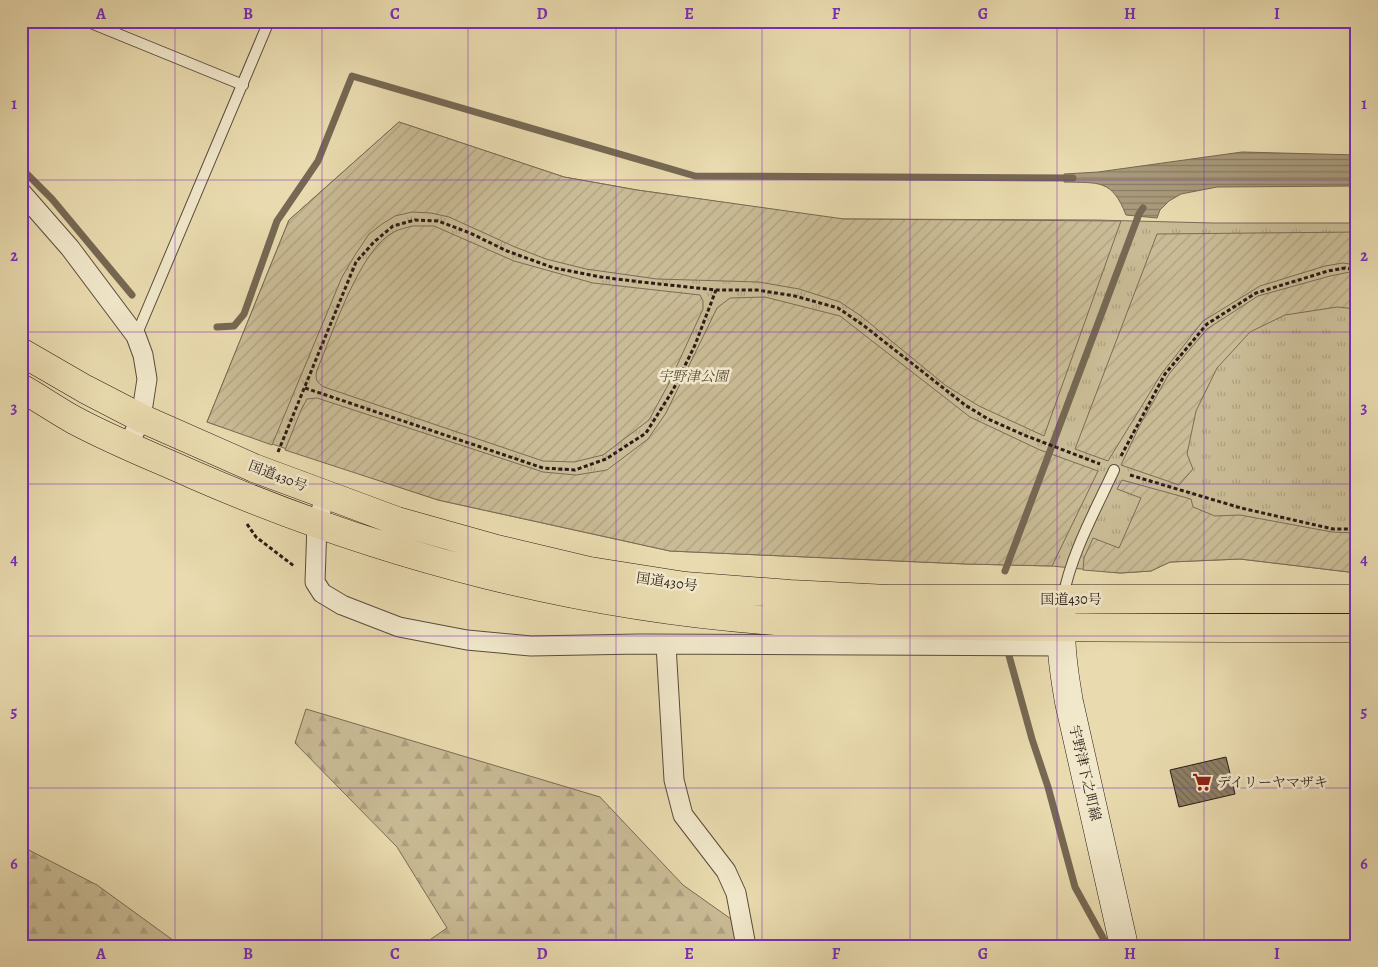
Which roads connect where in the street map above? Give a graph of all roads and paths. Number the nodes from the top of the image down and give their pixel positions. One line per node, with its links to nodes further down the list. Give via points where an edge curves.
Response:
1 (86, 21): 3 (lane)
2 (269, 21): 3 (lane)
3 (243, 85): 7 (lane)
4 (21, 192): 7 (street, via 70,248)
5 (1357, 270): 15 (path, via 1328,271 1256,293 1207,324 1165,374)
6 (716, 290): 10 (path, via 601,277 554,268 507,251 470,232 438,221 415,220 393,226 356,262); 10 (path, via 673,390 646,433 606,459 575,470 543,468); 14 (path, via 757,290 838,308 988,419)
7 (136, 336): 11 (street, via 148,379)
8 (21, 352): 11 (highway, 国道430号)
9 (21, 388): 12 (highway, 国道430号)
10 (305, 388): 13 (path)
11 (141, 418): 12 (street); 16 (highway, 国道430号, via 254,468)
12 (128, 446): 18 (highway, 国道430号)
13 (277, 454)
14 (1103, 465)
15 (1114, 470): 19 (path, via 1241,508 1333,529); 22 (lane, via 1075,557)
16 (326, 494): 18 (street); 22 (highway, 国道430号, via 397,521 493,548 590,571 685,586 888,598)
17 (246, 522): 20 (path, via 256,537)
18 (317, 524): 20 (street); 24 (highway, 国道430号, via 485,576 594,598 789,622)
19 (1357, 529)
20 (315, 582): 26 (street, via 322,593 342,606 399,627 467,640 531,646)
21 (1357, 599): 22 (highway, 国道430号)
22 (1063, 600): 25 (main road, 宇野津下之町線)
23 (1357, 628): 25 (highway, 国道430号)
24 (989, 636): 25 (highway, 国道430号); 26 (street)
25 (1060, 637): 27 (main road, 宇野津下之町線, via 1068,702)
26 (666, 644): 28 (street, via 674,780 683,815 726,871 736,893)
27 (1125, 945)
28 (746, 946)

